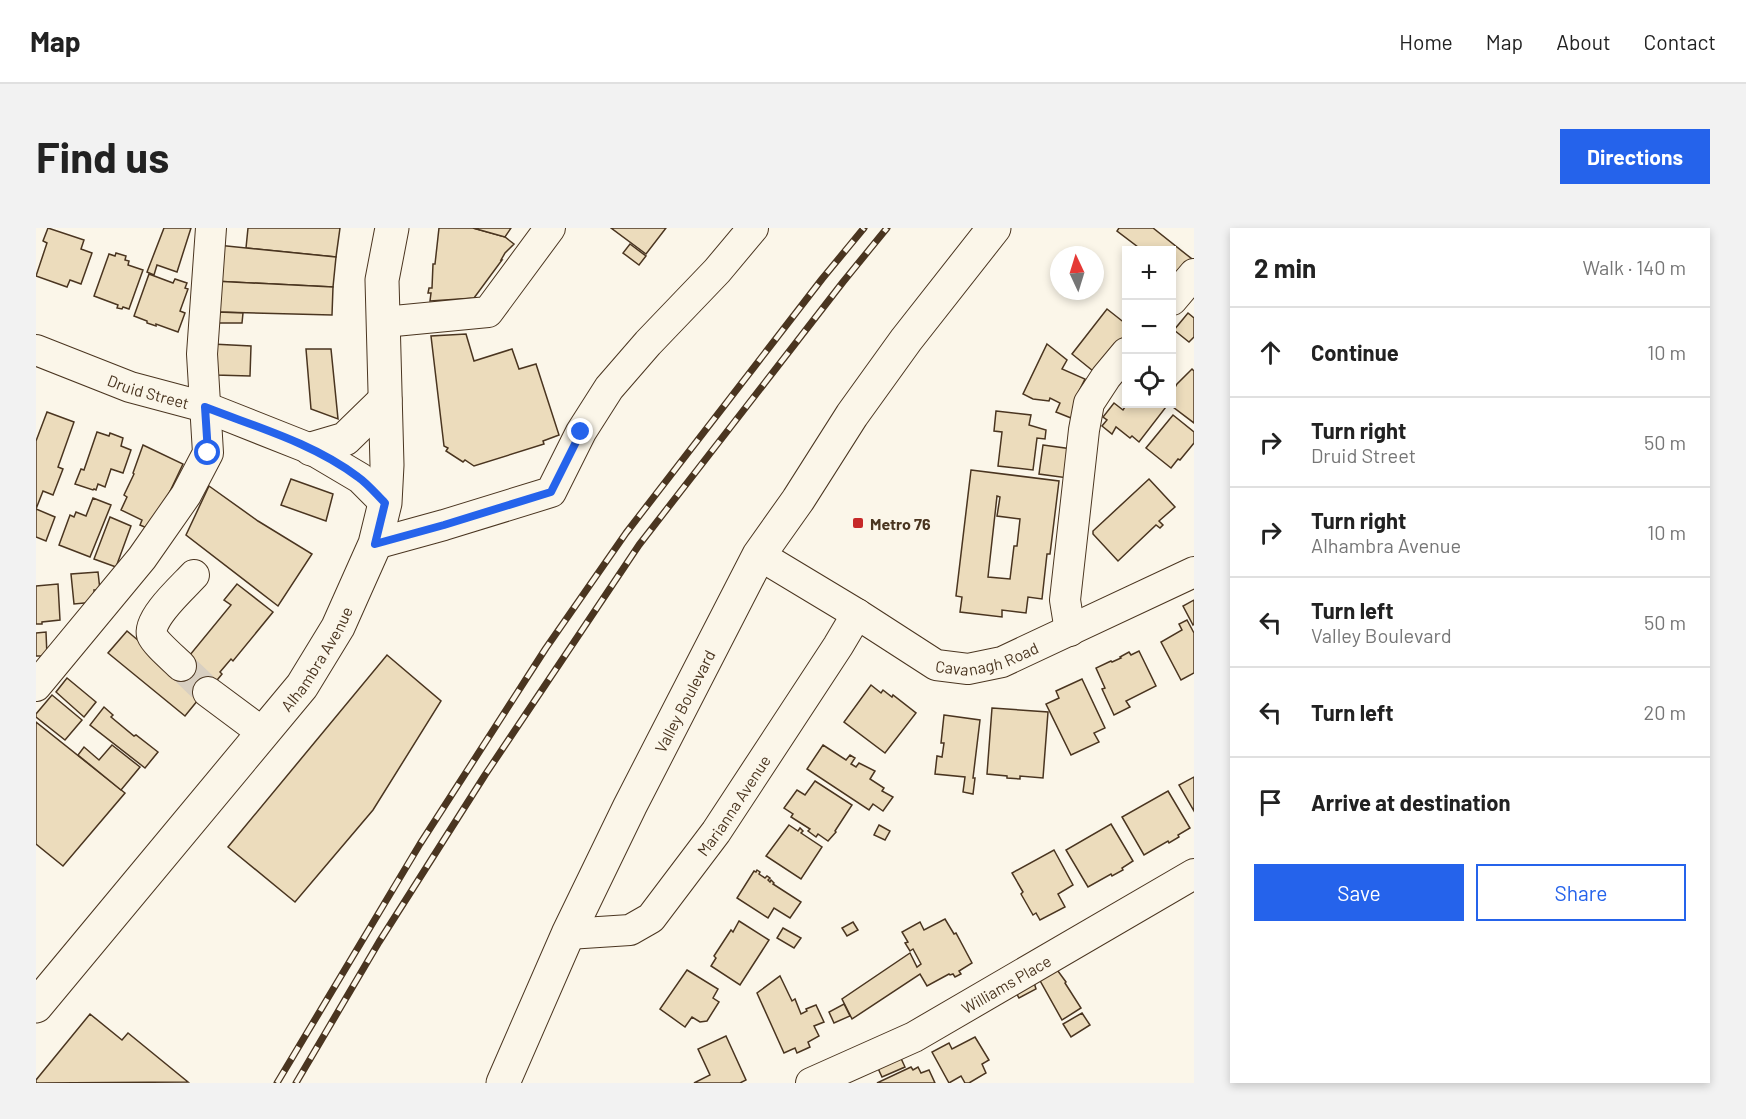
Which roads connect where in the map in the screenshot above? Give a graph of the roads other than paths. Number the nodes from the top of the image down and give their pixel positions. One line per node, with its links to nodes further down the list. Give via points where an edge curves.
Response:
1 (211, 228): 12 (street, via 202,354)
2 (392, 228): 8 (main road, Alhambra Avenue, via 382,280)
3 (550, 228): 8 (street, via 488,312)
4 (753, 228): 15 (street, via 609,388 581,432 551,492)
5 (994, 228): 16 (main road, Valley Boulevard, via 906,340)
6 (1194, 274): 7 (street)
7 (1176, 295)
8 (384, 322): 11 (main road, Alhambra Avenue)
9 (36, 350): 12 (street, Druid Street, via 130,387)
10 (1125, 354): 20 (street, via 1089,403 1083,430 1065,600)
11 (385, 400): 13 (main road, via 345,439); 14 (main road, Alhambra Avenue)
12 (205, 407): 13 (street, Druid Street); 22 (street, via 208,453 186,495 142,558)
13 (311, 449): 14 (street, Druid Street, via 360,478)
14 (385, 503): 15 (main road, Alhambra Avenue)
15 (375, 544): 24 (main road, Alhambra Avenue, via 338,627 302,686)
16 (759, 555): 19 (street, Cavanagh Road); 26 (main road, Valley Boulevard)
17 (1194, 572): 20 (street, Cavanagh Road)
18 (194, 575): 21 (street, via 152,626 152,636)
19 (857, 614): 20 (street, Cavanagh Road, via 936,665 968,669 1002,662); 26 (street, Marianna Avenue, via 716,832 651,918 630,930)
20 (1071, 631)
21 (181, 666)
22 (36, 686)
23 (208, 692): 24 (street)
24 (263, 733): 27 (main road, Alhambra Avenue)
25 (1194, 874): 29 (street, Williams Place, via 914,1037)
26 (568, 934): 28 (main road, Valley Boulevard)
27 (36, 1006)
28 (503, 1083)
29 (811, 1083)

